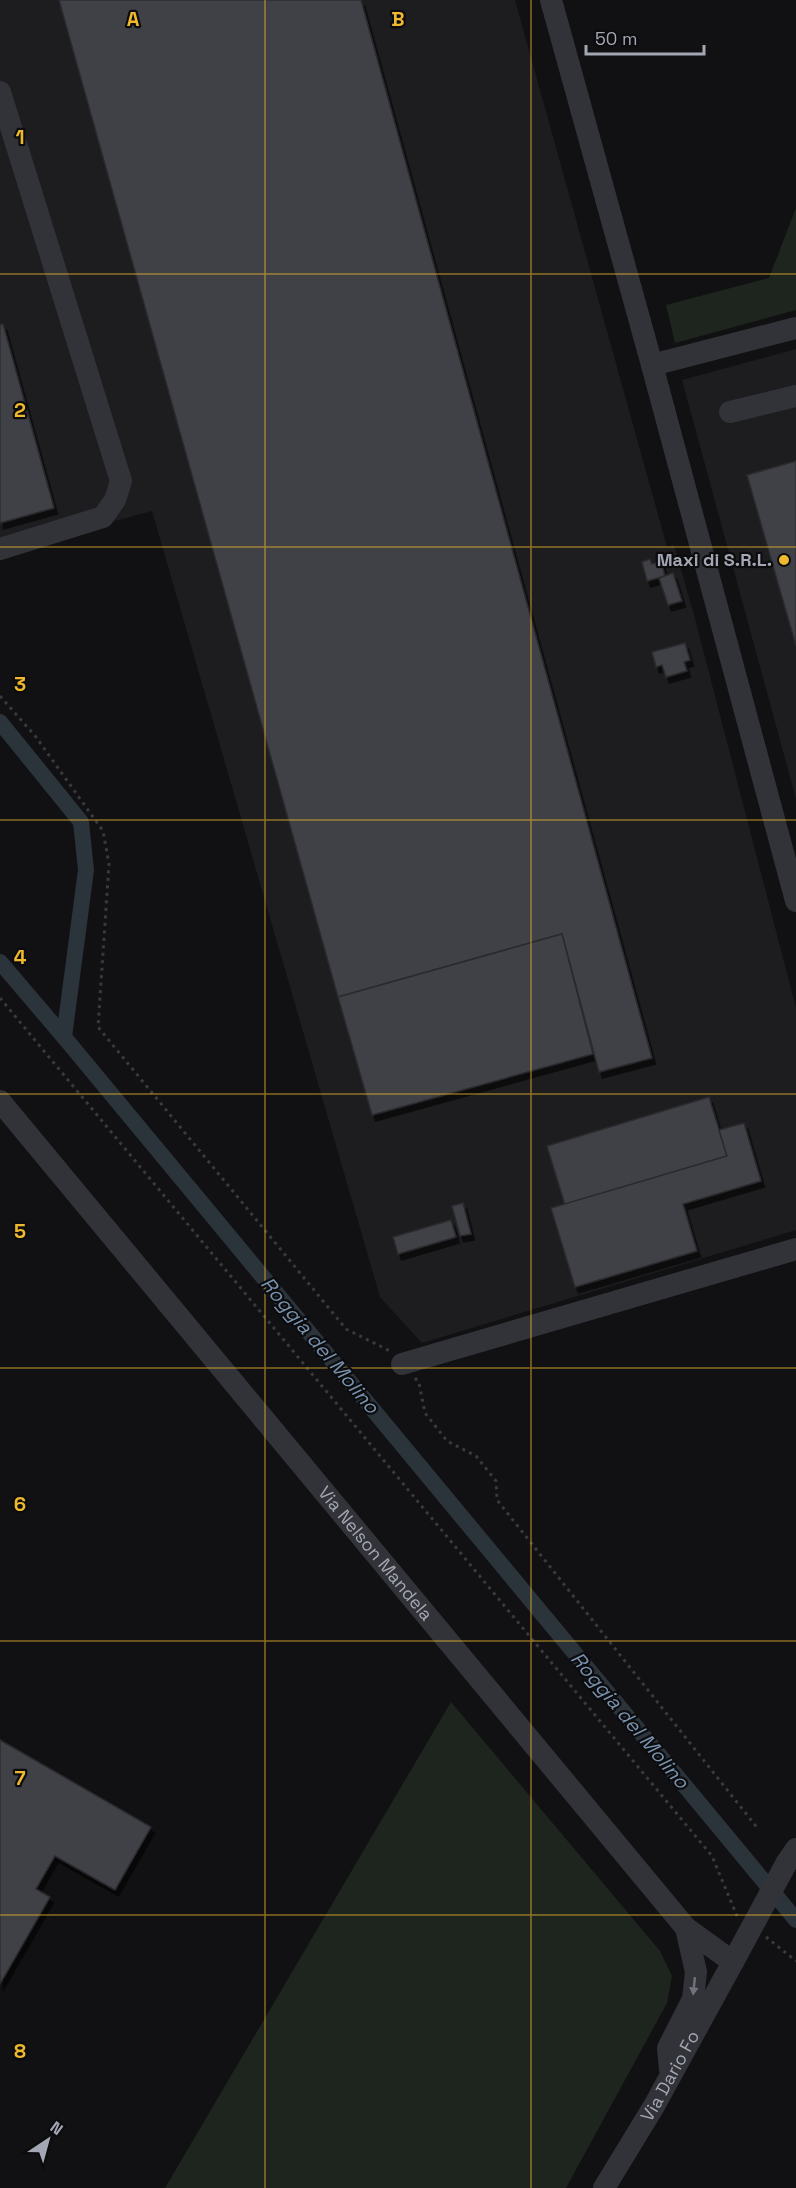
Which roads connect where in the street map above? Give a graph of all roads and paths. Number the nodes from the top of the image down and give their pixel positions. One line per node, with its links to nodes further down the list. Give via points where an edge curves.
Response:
1 (551, 0): 4 (street)
2 (0, 92): 7 (street, via 121,481 115,500 103,517)
3 (796, 328): 4 (street)
4 (652, 364): 9 (street)
5 (796, 396): 6 (street)
6 (730, 412)
7 (0, 549)
8 (0, 696): 13 (path, via 36,737 104,831 109,864 98,1027 346,1329 394,1353)
9 (796, 901)
10 (0, 998): 16 (path, via 712,1856 736,1915)
11 (0, 1101): 17 (street, Via Nelson Mandela)
12 (796, 1249): 13 (street)
13 (402, 1364): 14 (path, via 419,1383 425,1413 447,1441 476,1456 496,1481 497,1500)
14 (759, 1830)
15 (791, 1855): 16 (street)
16 (751, 1926): 18 (path); 19 (street)
17 (686, 1928): 19 (street, Via Nelson Mandela); 20 (street, one-way to 20, via 696,1972 693,1999 668,2048)
18 (796, 1960)
19 (733, 1962): 20 (street, Via Dario Fo)
20 (671, 2074): 21 (street, Via Dario Fo)
21 (604, 2188)

